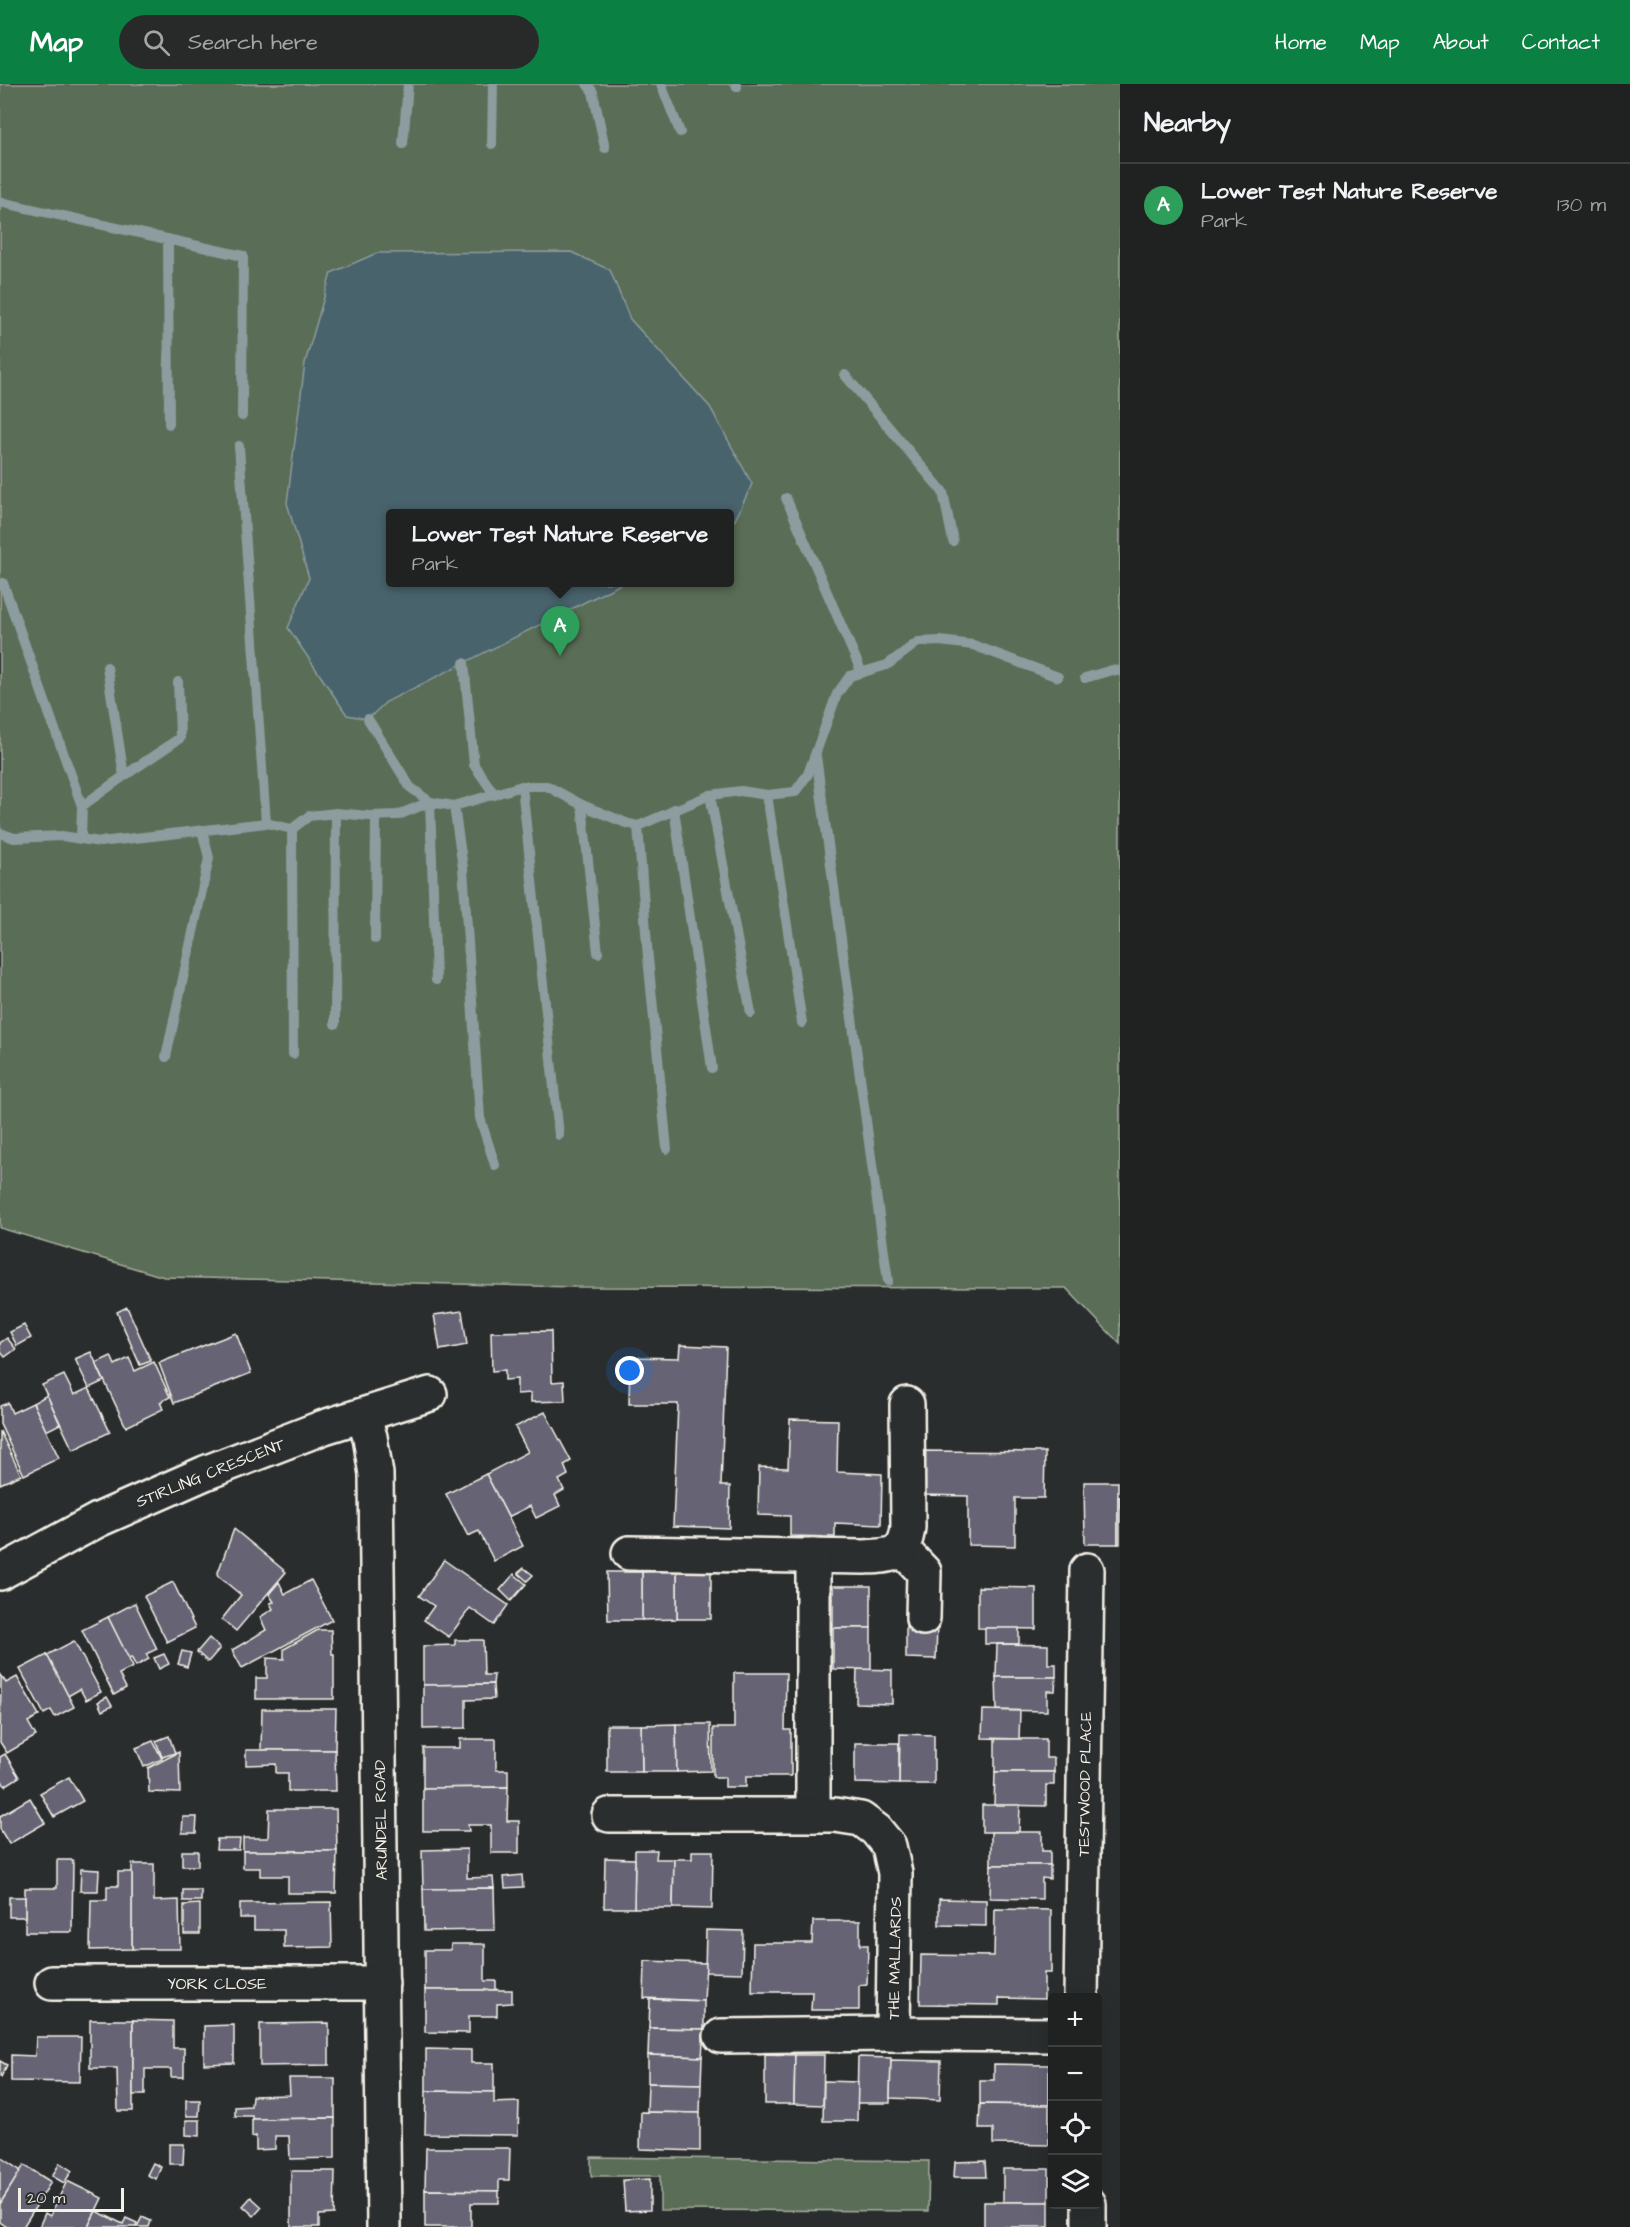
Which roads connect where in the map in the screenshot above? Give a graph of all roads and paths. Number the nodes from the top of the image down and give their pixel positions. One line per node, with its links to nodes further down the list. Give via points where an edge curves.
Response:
1 (430, 1394): 3 (street, STIRLING CRESCENT)
2 (907, 1404): 4 (street, via 908,1527)
3 (363, 1416): 8 (street, STIRLING CRESCENT, via 292,1439 148,1497); 13 (street, ARUNDEL ROAD, via 376,1474)
4 (901, 1548): 6 (street, via 886,1556); 9 (street, via 924,1572)
5 (629, 1553): 6 (street)
6 (813, 1556): 11 (street)
7 (1086, 1570): 14 (street, TESTWOOD PLACE)
8 (0, 1573)
9 (923, 1618)
10 (609, 1815): 11 (street, THE MALLARDS)
11 (813, 1815): 15 (street, THE MALLARDS, via 861,1819 889,1846 895,1873)
12 (52, 1983): 13 (street, YORK CLOSE)
13 (382, 1983): 19 (street, ARUNDEL ROAD)
14 (1080, 1993)
15 (893, 2034): 16 (street, THE MALLARDS); 17 (street)
16 (1048, 2035)
17 (721, 2036)
18 (1089, 2209): 20 (street)
19 (384, 2227)
20 (1089, 2227)

